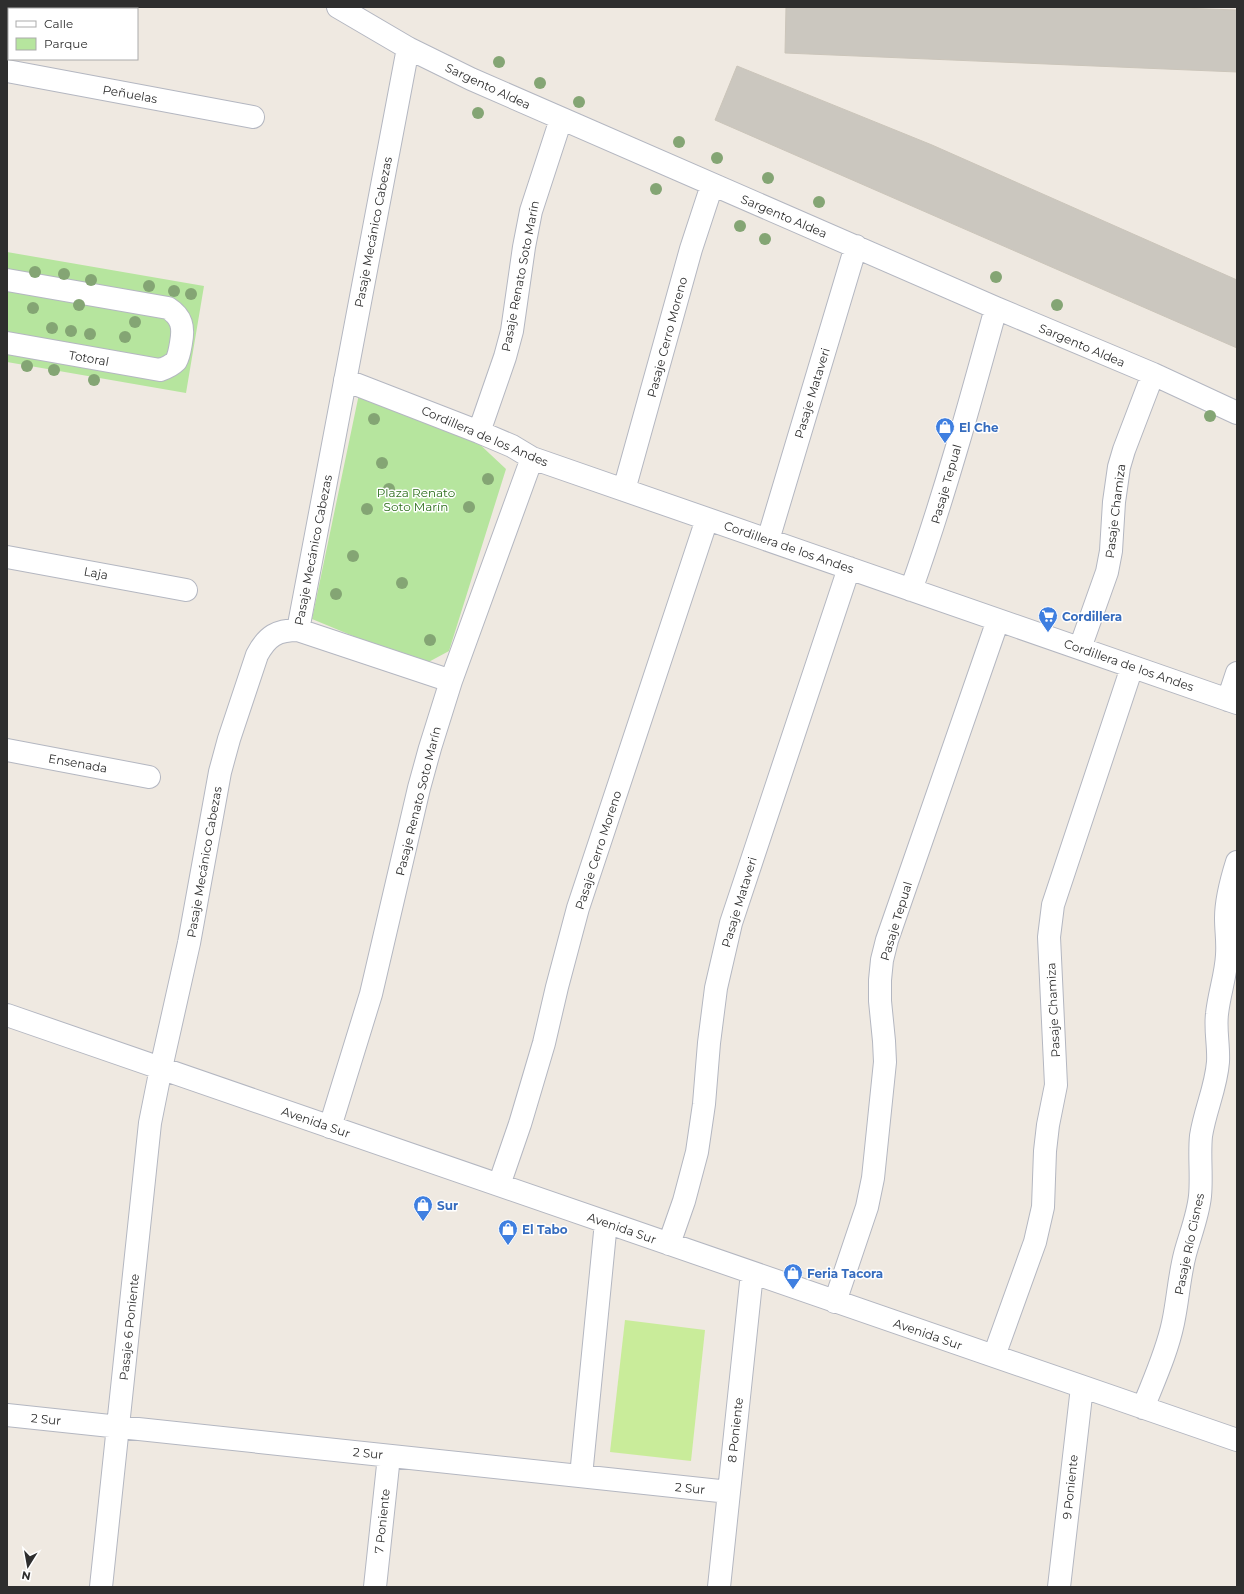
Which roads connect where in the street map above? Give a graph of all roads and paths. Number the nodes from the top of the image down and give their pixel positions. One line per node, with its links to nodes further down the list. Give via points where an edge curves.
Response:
1 (338, 7): 2 (street, Sargento Aldea)
2 (408, 48): 5 (street, Sargento Aldea); 12 (street, Pasaje Mecánico Cabezas)
3 (7, 71): 4 (street, Peñuelas)
4 (253, 117)
5 (561, 119): 6 (street, Sargento Aldea); 14 (street, Pasaje Renato Soto Marín, via 531,211 510,338)
6 (712, 184): 7 (street, Sargento Aldea); 16 (street, Pasaje Cerro Moreno, via 691,249)
7 (856, 246): 9 (street, Sargento Aldea); 18 (street, Pasaje Mataveri)
8 (7, 280): 10 (street, Totoral, via 168,308 179,318 183,332 177,360 170,367 160,370)
9 (996, 308): 11 (street, Sargento Aldea); 22 (street, Pasaje Tepual, via 949,476)
10 (7, 343)
11 (1153, 374): 13 (street, Sargento Aldea); 25 (street, Pasaje Chamiza, via 1119,467 1107,572)
12 (345, 380): 14 (street, Cordillera de los Andes); 24 (street, Pasaje Mecánico Cabezas)
13 (1237, 413)
14 (479, 432): 15 (street, Cordillera de los Andes)
15 (532, 458): 16 (street, Cordillera de los Andes); 28 (street, Pasaje Renato Soto Marín)
16 (624, 490): 17 (street, Cordillera de los Andes)
17 (707, 519): 18 (street, Cordillera de los Andes); 36 (street, Pasaje Cerro Moreno, via 578,908 544,1043)
18 (768, 540): 20 (street, Cordillera de los Andes)
19 (7, 557): 21 (street, Laja)
20 (849, 568): 22 (street, Cordillera de los Andes); 38 (street, Pasaje Mataveri, via 731,923 716,988 697,1152)
21 (186, 590)
22 (911, 590): 23 (street, Cordillera de los Andes)
23 (998, 620): 25 (street, Cordillera de los Andes); 40 (street, Pasaje Tepual, via 882,960 880,1001 885,1062 873,1178 867,1207)
24 (298, 630): 28 (street); 34 (street, Pasaje Mecánico Cabezas, via 280,631 262,644 229,739 220,772 189,943)
25 (1080, 648): 26 (street, Cordillera de los Andes)
26 (1132, 667): 29 (street, Cordillera de los Andes); 41 (street, Pasaje Chamiza, via 1053,905 1049,937 1056,1085 1044,1151 1043,1207 1035,1242)
27 (1237, 673): 29 (street)
28 (451, 681): 35 (street, Pasaje Renato Soto Marín, via 419,788 371,994)
29 (1232, 702)
30 (7, 750): 31 (street, Ensenada)
31 (149, 777)
32 (1237, 862): 43 (street, Pasaje Río Cisnes, via 1226,904 1227,967 1217,1016 1217,1075 1201,1137 1200,1198 1181,1270 1173,1325)
33 (7, 1015): 34 (street, Avenida Sur)
34 (160, 1068): 35 (street, Avenida Sur); 45 (street, Pasaje 6 Poniente, via 150,1123)
35 (330, 1127): 36 (street, Avenida Sur)
36 (499, 1185): 37 (street, Avenida Sur)
37 (606, 1222): 38 (street, Avenida Sur); 48 (street)
38 (669, 1244): 39 (street, Avenida Sur)
39 (752, 1272): 40 (street, Avenida Sur); 49 (street, 8 Poniente)
40 (835, 1302): 41 (street, Avenida Sur)
41 (994, 1356): 42 (street, Avenida Sur)
42 (1082, 1387): 43 (street, Avenida Sur); 53 (street, 9 Poniente)
43 (1143, 1408): 46 (street, Avenida Sur)
44 (7, 1415): 45 (street, 2 Sur)
45 (118, 1427): 47 (street, 2 Sur); 50 (street, Pasaje 6 Poniente)
46 (1237, 1440)
47 (388, 1456): 48 (street, 2 Sur); 51 (street, 7 Poniente)
48 (581, 1476): 49 (street, 2 Sur)
49 (729, 1492): 52 (street, 8 Poniente)
50 (101, 1587)
51 (375, 1587)
52 (719, 1587)
53 (1059, 1587)

